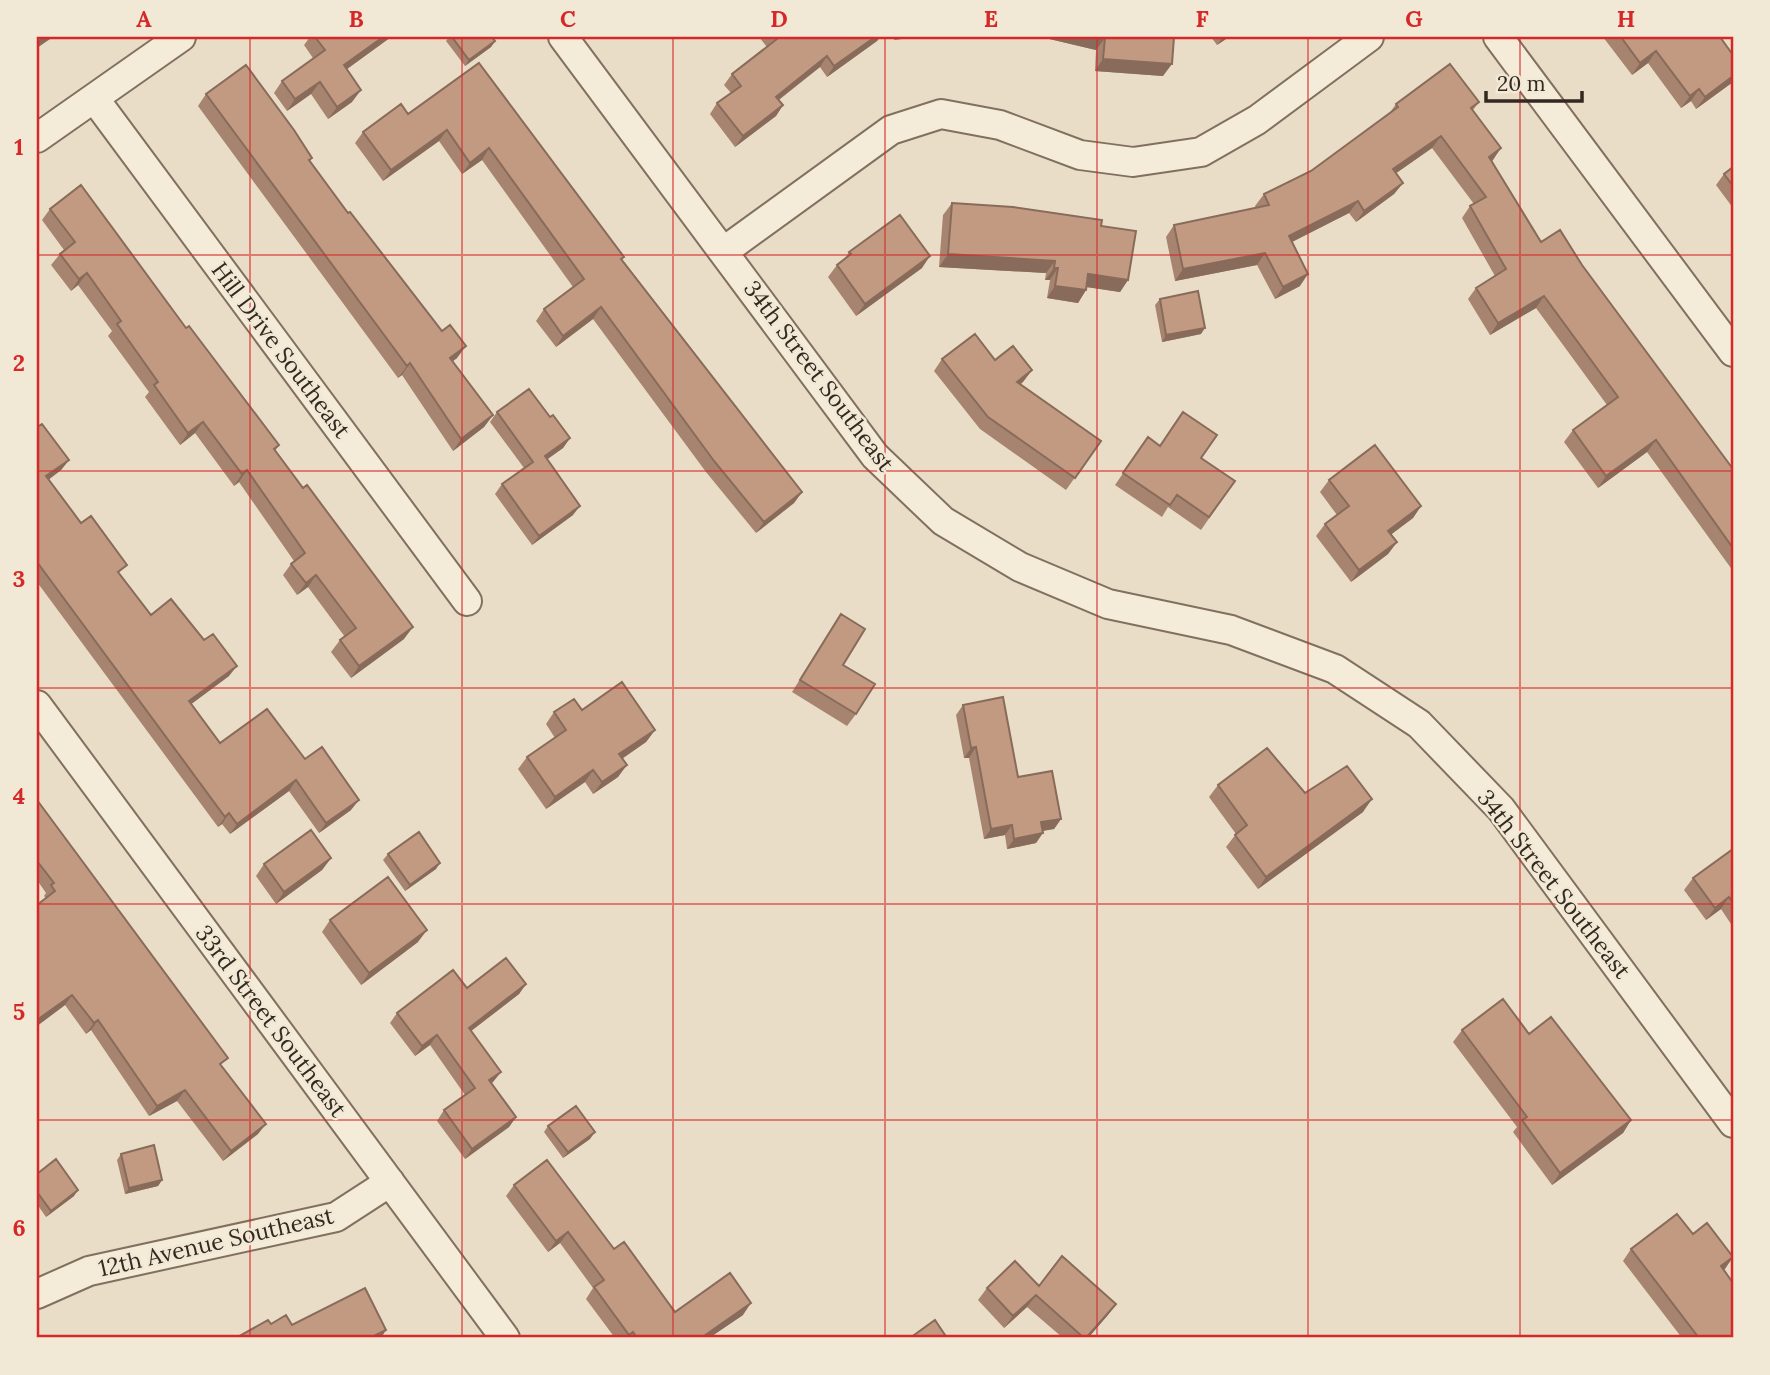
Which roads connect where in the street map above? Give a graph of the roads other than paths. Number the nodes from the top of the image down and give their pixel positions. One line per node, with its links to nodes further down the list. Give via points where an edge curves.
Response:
1 (181, 37): 5 (street)
2 (563, 37): 7 (street, 34th Street Southeast)
3 (1369, 37): 7 (street, via 1257,120 1200,152 1133,162 1080,155 1000,125 942,114 891,130)
4 (1499, 37): 8 (street)
5 (94, 98): 6 (street); 9 (street, Hill Drive Southeast)
6 (37, 138)
7 (724, 251): 11 (street, 34th Street Southeast, via 875,456 943,521 1020,567 1108,604 1231,629 1335,669 1419,724 1501,809)
8 (1733, 352)
9 (467, 601)
10 (37, 705): 12 (street, 33rd Street Southeast)
11 (1733, 1123)
12 (390, 1182): 13 (street, 12th Avenue Southeast, via 336,1217 89,1271); 14 (street, 33rd Street Southeast)
13 (37, 1294)
14 (505, 1338)

